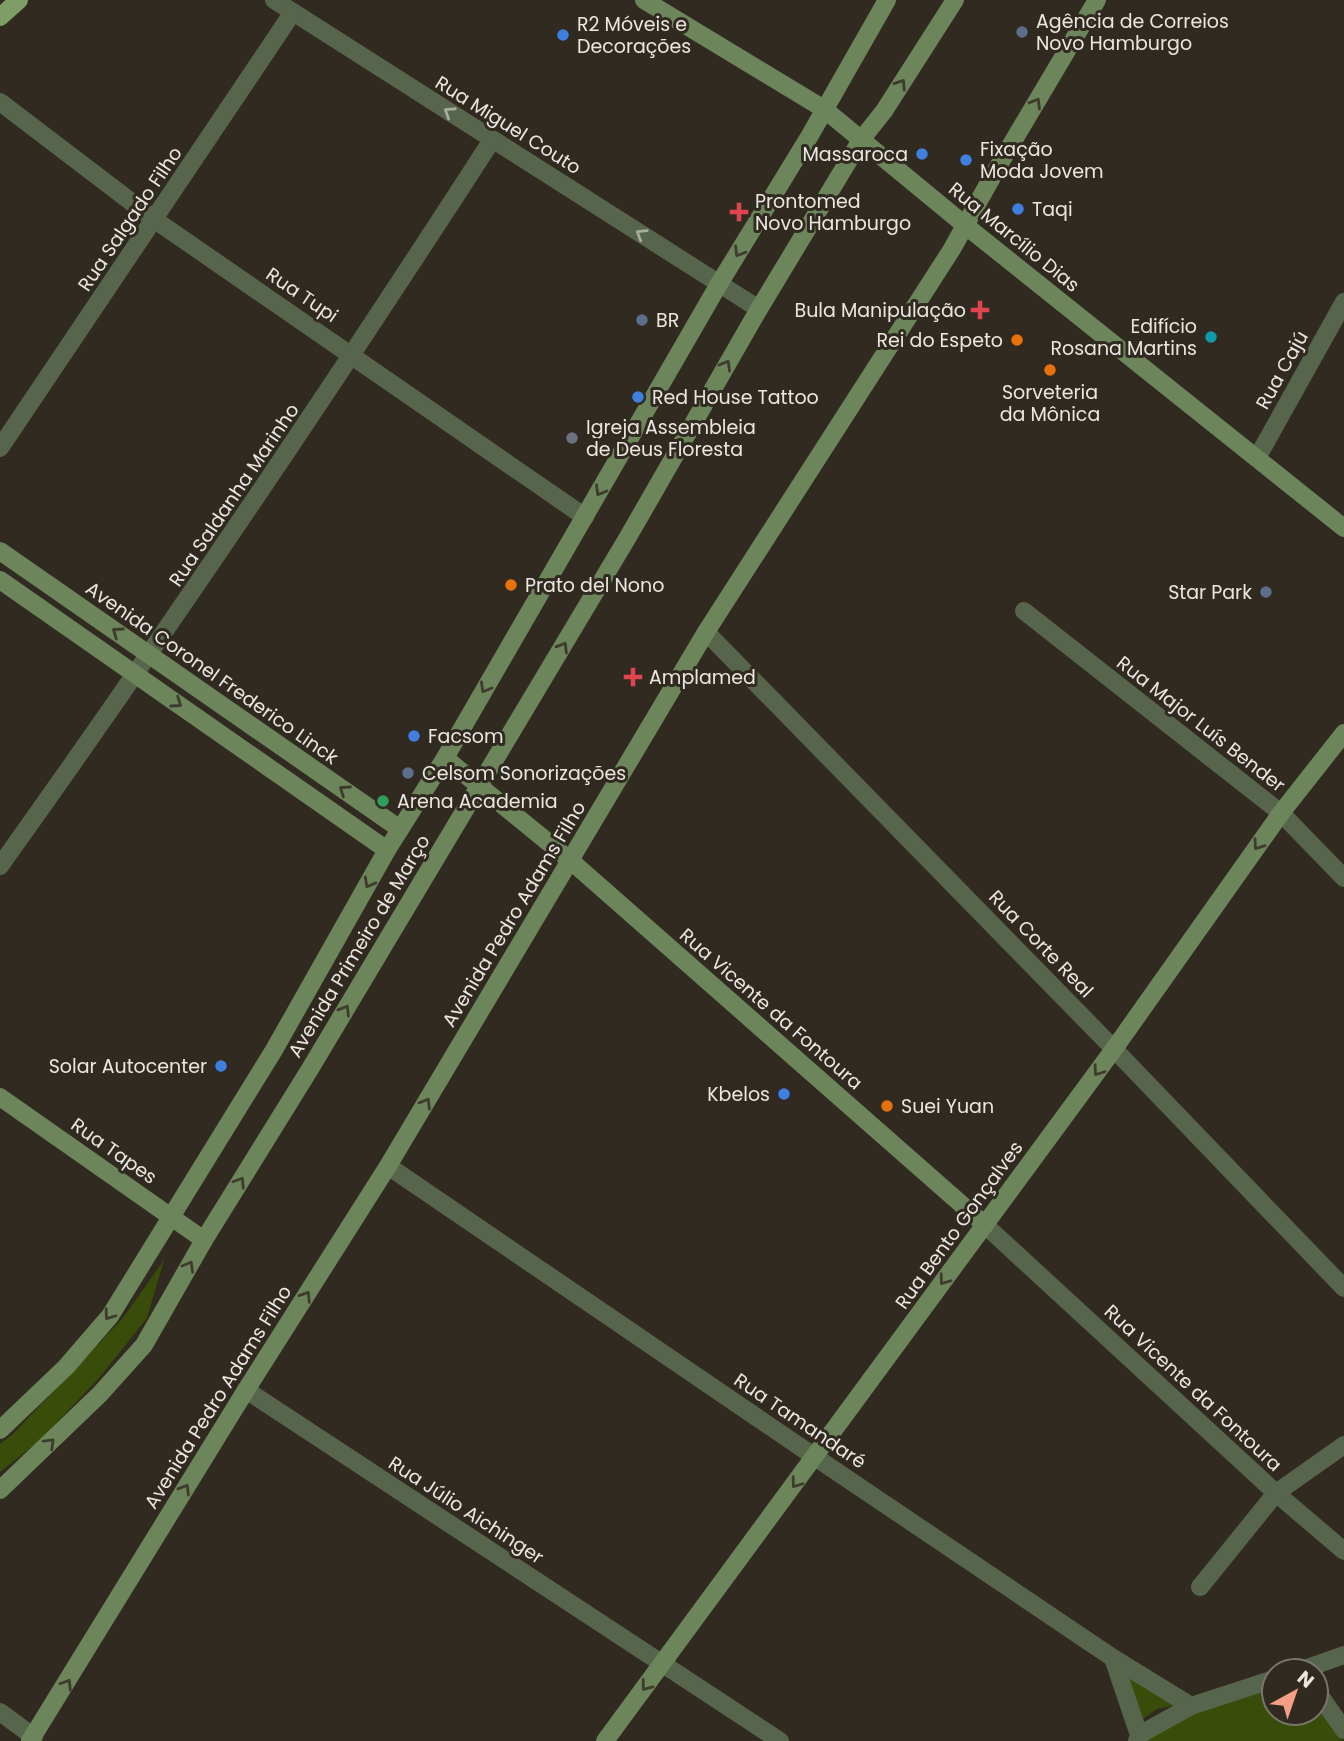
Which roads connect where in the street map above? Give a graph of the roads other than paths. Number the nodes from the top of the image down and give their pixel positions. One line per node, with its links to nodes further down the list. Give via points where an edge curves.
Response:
1 (19, 0): 8 (main road)
2 (274, 0): 7 (street, Rua Miguel Couto)
3 (643, 0): 10 (main road, Rua Marcílio Dias)
4 (887, 0): 10 (main road, Avenida Primeiro de Março)
5 (955, 0): 12 (main road, Avenida Primeiro de Março, one-way to 5)
6 (1097, 0): 14 (main road, Avenida Pedro Adams Filho, one-way to 6)
7 (293, 12): 11 (street, Rua Miguel Couto, one-way to 7); 13 (street, Rua Salgado Filho)
8 (0, 17)
9 (0, 102): 13 (street, Rua Tupi)
10 (824, 109): 12 (main road, Rua Marcílio Dias); 15 (main road, Avenida Primeiro de Março, one-way to 15)
11 (492, 140): 15 (street, Rua Miguel Couto, one-way to 11); 18 (street, Rua Saldanha Marinho)
12 (861, 140): 14 (main road, Rua Marcílio Dias); 17 (main road, Avenida Primeiro de Março)
13 (155, 220): 18 (street, Rua Tupi); 19 (street, Rua Salgado Filho)
14 (966, 226): 20 (main road, Rua Marcílio Dias); 26 (main road, Avenida Pedro Adams Filho)
15 (719, 284): 17 (street, Rua Miguel Couto); 21 (main road, Avenida Primeiro de Março, one-way to 21)
16 (1344, 302): 20 (street, Rua Cajú)
17 (759, 309): 31 (main road, Avenida Primeiro de Março, one-way to 17)
18 (353, 355): 21 (street, Rua Tupi); 27 (street, Rua Saldanha Marinho)
19 (0, 448)
20 (1257, 458): 22 (main road, Rua Marcílio Dias)
21 (585, 517): 30 (main road, Avenida Primeiro de Março, one-way to 30)
22 (1344, 528)
23 (0, 551): 27 (main road, Avenida Coronel Frederico Linck, one-way to 23)
24 (0, 580): 28 (main road)
25 (1024, 611): 32 (street, Rua Major Luís Bender)
26 (706, 632): 35 (main road, Avenida Pedro Adams Filho); 38 (street, Rua Corte Real)
27 (150, 655): 28 (street, Rua Saldanha Marinho); 33 (main road, Avenida Coronel Frederico Linck, one-way to 27)
28 (137, 675): 34 (main road, one-way to 34); 36 (street, Rua Saldanha Marinho)
29 (1344, 733): 32 (main road, Rua Bento Gonçalves)
30 (445, 758): 31 (main road, Rua Vicente da Fontoura); 33 (main road, Avenida Primeiro de Março)
31 (479, 785): 35 (main road, Rua Vicente da Fontoura); 43 (main road, Avenida Primeiro de Março, one-way to 31)
32 (1281, 813): 37 (street, Rua Major Luís Bender); 38 (main road, Rua Bento Gonçalves, one-way to 38)
33 (400, 829): 34 (main road, Avenida Primeiro de Março)
34 (387, 850): 41 (main road, Avenida Primeiro de Março, one-way to 41, via 274,1050)
35 (571, 861): 40 (main road, Avenida Pedro Adams Filho, one-way to 35); 42 (main road, Rua Vicente da Fontoura)
36 (0, 866)
37 (1344, 878)
38 (1114, 1049): 42 (main road, Rua Bento Gonçalves, one-way to 42); 44 (street, Rua Corte Real)
39 (0, 1097): 41 (main road, Rua Tapes)
40 (388, 1166): 45 (main road, Avenida Pedro Adams Filho, one-way to 40); 48 (street, Rua Tamandaré)
41 (171, 1216): 43 (main road, Rua Tapes); 46 (main road, Avenida Primeiro de Março, one-way to 46, via 110,1316 66,1367)
42 (985, 1225): 48 (main road, Rua Bento Gonçalves, one-way to 48); 50 (street, Rua Vicente da Fontoura)
43 (204, 1240): 49 (main road, Avenida Primeiro de Março, one-way to 43, via 144,1345)
44 (1344, 1288)
45 (246, 1390): 54 (street, Rua Júlio Aichinger); 61 (main road, Avenida Pedro Adams Filho, one-way to 45)
46 (0, 1430)
47 (1344, 1445): 50 (street)
48 (815, 1457): 53 (street, Rua Tamandaré); 54 (main road, Rua Bento Gonçalves, one-way to 54)
49 (0, 1490)
50 (1276, 1493): 51 (street, Rua Vicente da Fontoura); 52 (street)
51 (1344, 1551)
52 (1200, 1587)
53 (1113, 1658): 56 (street, Rua Tamandaré); 60 (street)
54 (663, 1665): 62 (main road, Rua Bento Gonçalves, one-way to 62); 63 (street, Rua Júlio Aichinger)
55 (1260, 1684): 56 (street)
56 (1191, 1706): 60 (street)
57 (1330, 1710): 59 (street)
58 (0, 1712): 61 (street)
59 (1344, 1730)
60 (1138, 1738)
61 (32, 1739)
62 (605, 1741)
63 (780, 1741)

